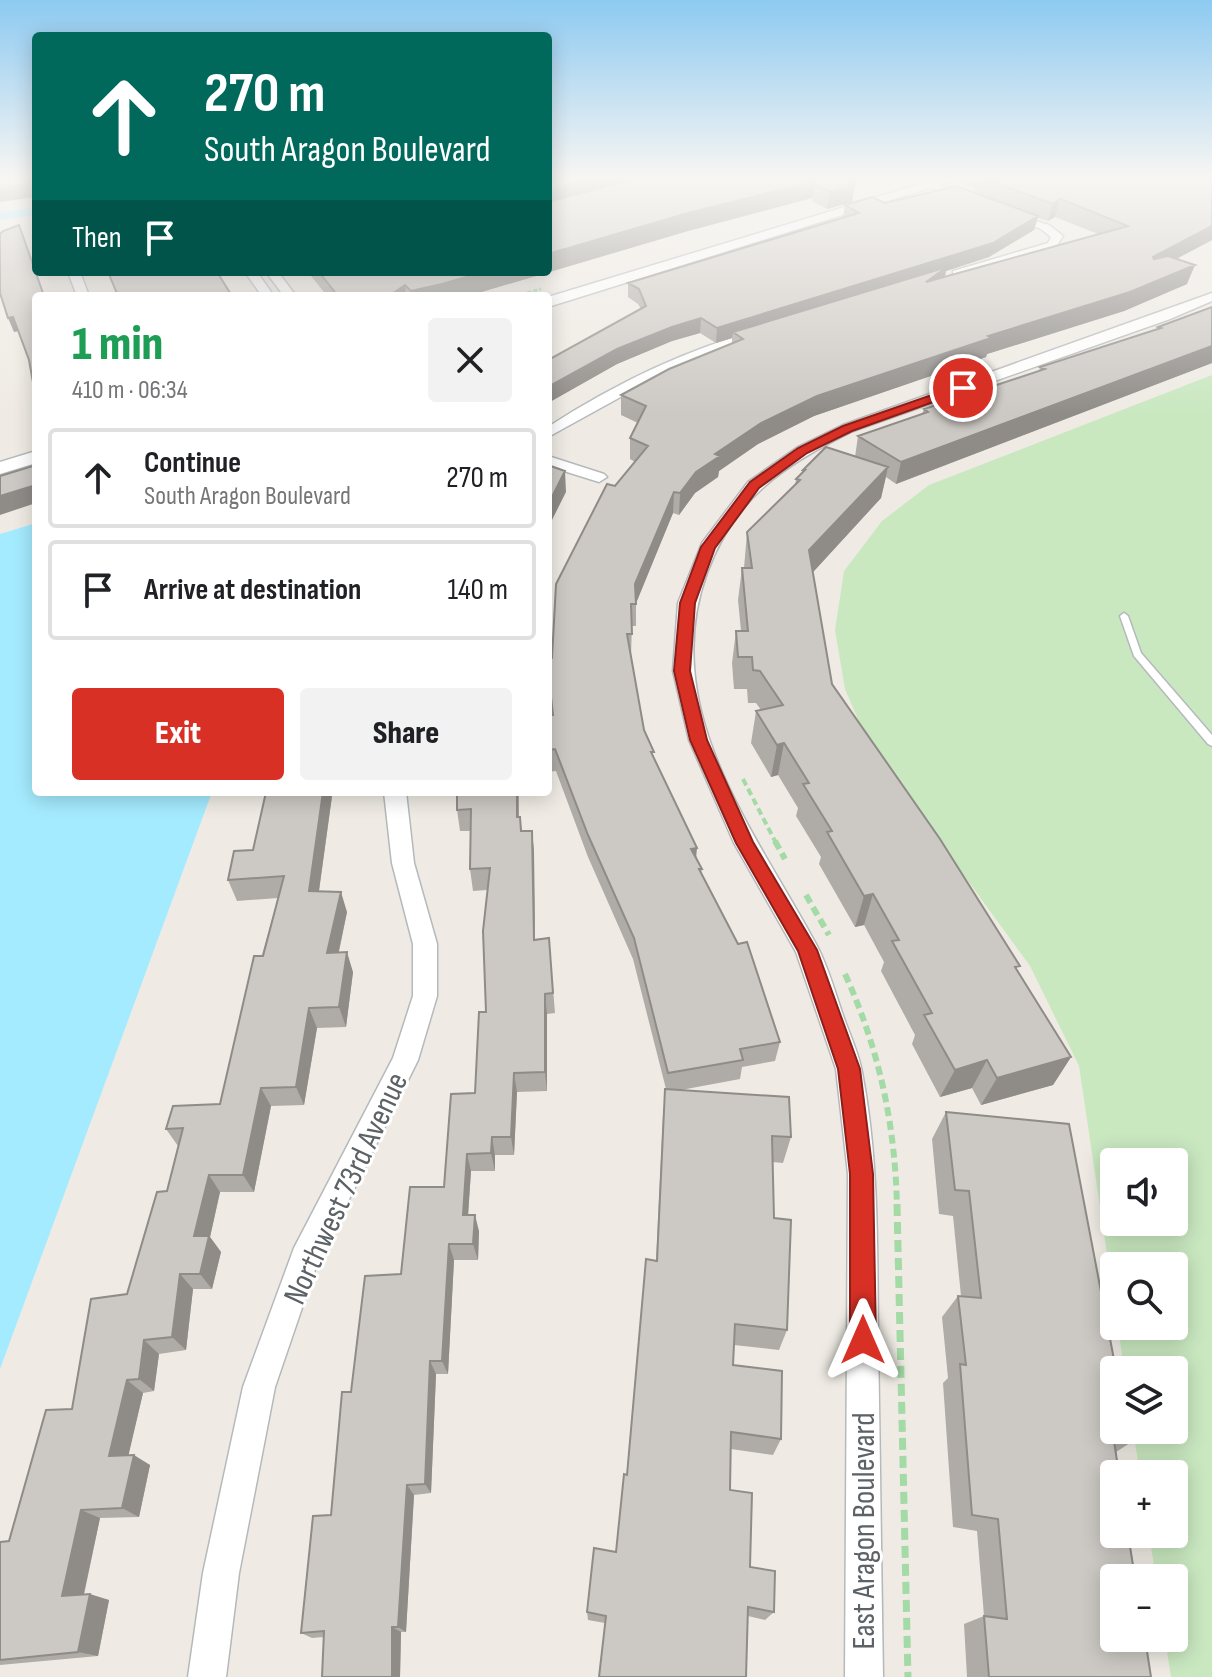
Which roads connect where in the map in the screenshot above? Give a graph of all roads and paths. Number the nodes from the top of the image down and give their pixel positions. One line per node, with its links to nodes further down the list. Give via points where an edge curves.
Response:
1 (661, 257): 5 (street)
2 (686, 257): 7 (street)
3 (1011, 257): 4 (street)
4 (946, 277)
5 (544, 292)
6 (1212, 297): 20 (street, East Aragon Boulevard, via 848,428 803,450 754,485 727,520 708,547 687,603 682,671 699,740 745,843 807,950 849,1069 862,1174)
7 (552, 301)
8 (768, 331): 9 (street, via 653,372)
9 (552, 430)
10 (32, 444): 11 (street)
11 (0, 453)
12 (32, 458): 14 (street)
13 (552, 462): 15 (street)
14 (0, 468)
15 (599, 477)
16 (1124, 616): 17 (lane, via 1137,654)
17 (1212, 742)
18 (395, 796): 19 (street, Northwest 73rd Avenue, via 403,863 425,944 425,996 405,1060 304,1258 259,1387 221,1573)
19 (207, 1677)
20 (864, 1677)

